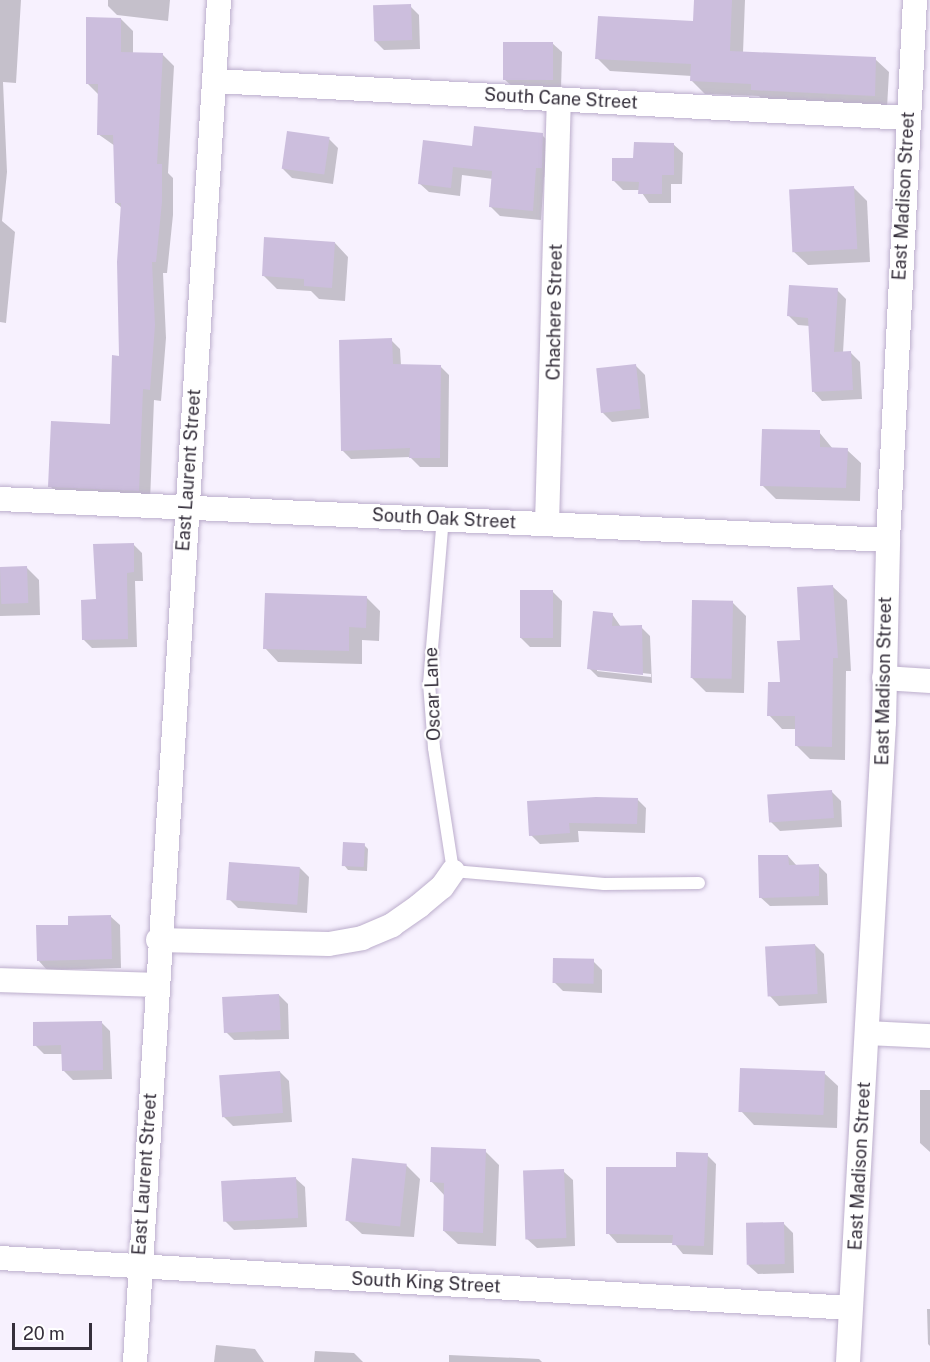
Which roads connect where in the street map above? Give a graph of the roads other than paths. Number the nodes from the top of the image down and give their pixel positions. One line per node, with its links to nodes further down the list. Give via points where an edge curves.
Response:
1 (219, 0): 4 (street, East Laurent Street)
2 (915, 0): 3 (street, East Madison Street)
3 (920, 72): 6 (street, East Madison Street)
4 (214, 81): 5 (street, South Cane Street); 8 (street, East Laurent Street)
5 (559, 99): 6 (street, South Cane Street); 10 (street, Chachere Street)
6 (909, 118): 11 (street, East Madison Street)
7 (0, 499): 8 (street, South Oak Street)
8 (186, 506): 9 (street, South Oak Street); 16 (street, East Laurent Street)
9 (442, 517): 10 (street, South Oak Street); 14 (lane, Oscar Lane, via 429,683 434,748)
10 (547, 524): 11 (street, South Oak Street)
11 (888, 540): 12 (street, East Madison Street)
12 (884, 678): 13 (street); 19 (street, East Madison Street)
13 (930, 681)
14 (453, 871): 15 (lane, via 604,884); 16 (street, via 442,887 419,906 392,925 362,938 329,944)
15 (699, 883)
16 (158, 940): 18 (street, East Laurent Street)
17 (0, 980): 18 (street)
18 (156, 986): 22 (street, East Laurent Street)
19 (868, 1032): 20 (street); 23 (street, East Madison Street)
20 (930, 1036)
21 (0, 1258): 22 (street, South King Street)
22 (139, 1266): 23 (street, South King Street); 24 (street, East Laurent Street)
23 (851, 1308): 25 (street, East Madison Street)
24 (135, 1362)
25 (848, 1362)

